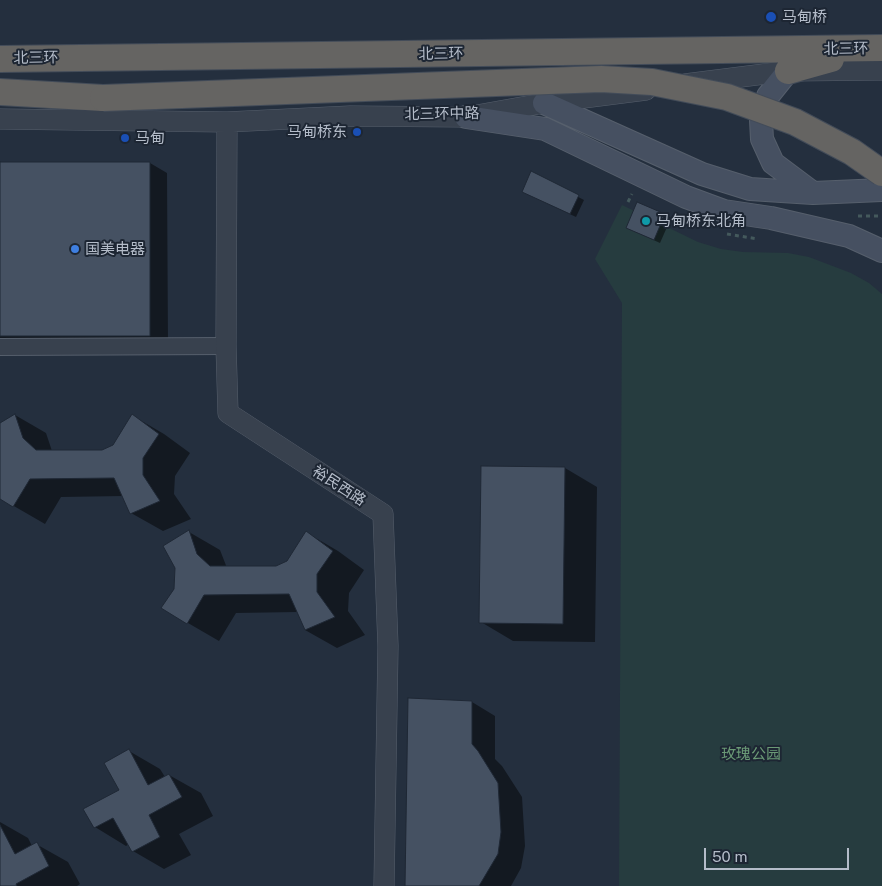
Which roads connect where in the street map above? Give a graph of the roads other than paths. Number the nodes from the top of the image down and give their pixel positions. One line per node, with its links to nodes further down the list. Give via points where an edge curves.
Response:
1 (874, 49): 2 (highway, 北三环); 4 (highway)
2 (0, 58)
3 (882, 70): 4 (street, 北三环中路)
4 (788, 71): 6 (street, 北三环中路); 12 (main road, via 768,96 761,120 762,139 774,163)
5 (0, 92): 10 (highway, bridge, via 103,98 600,79 652,82 727,97 795,122 852,152)
6 (544, 103): 7 (street, 北三环中路); 12 (main road, via 702,174 750,189)
7 (466, 117): 9 (street, 北三环中路, via 350,116); 13 (main road, via 545,129 693,200 724,211 849,236)
8 (0, 119): 9 (street, 北三环中路)
9 (227, 122): 14 (street, 裕民西路)
10 (882, 174)
11 (882, 190): 12 (main road)
12 (814, 193)
13 (882, 251)
14 (226, 346): 15 (street); 16 (street, 裕民西路, via 228,413 383,514 388,646)
15 (0, 347)
16 (384, 886)

